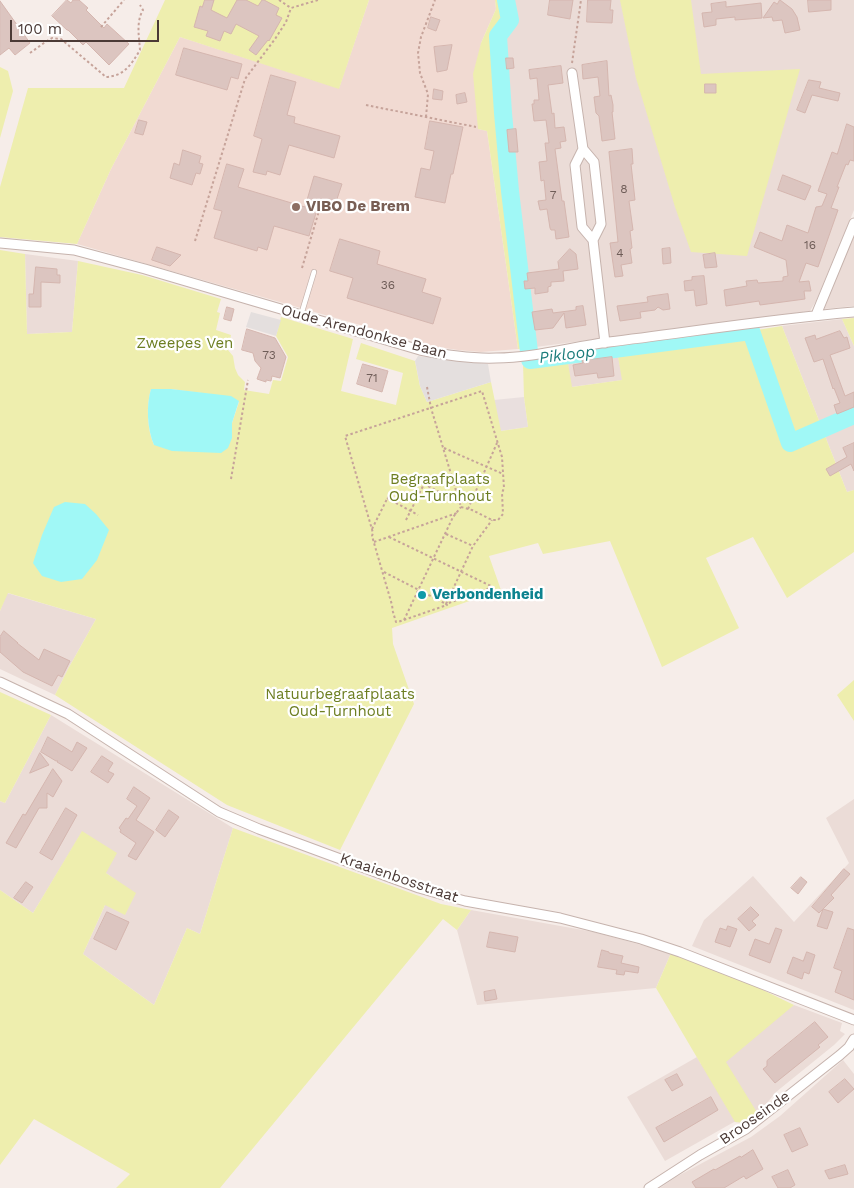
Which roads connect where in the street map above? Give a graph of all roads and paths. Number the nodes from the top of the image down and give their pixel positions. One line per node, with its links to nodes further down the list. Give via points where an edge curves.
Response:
1 (124, 0): 8 (path)
2 (279, 0): 7 (path)
3 (318, 0): 7 (path)
4 (435, 0): 12 (path, via 418,53 420,73 428,94)
5 (581, 0): 10 (path, via 571,60)
6 (140, 5): 9 (path, via 143,10 139,17 140,50 127,68 116,76 106,77 61,39 52,38)
7 (291, 8): 18 (path, via 275,39 245,79)
8 (101, 27)
9 (30, 53)
10 (572, 73): 14 (street)
11 (366, 105): 12 (path)
12 (426, 117): 13 (path)
13 (476, 127)
14 (583, 150): 17 (street, via 575,165 582,227); 17 (street, via 594,162 601,224)
15 (321, 204): 20 (path)
16 (854, 223): 24 (street)
17 (593, 240): 25 (street)
18 (195, 241)
19 (0, 243): 23 (street, Oude Arendonkse Baan, via 74,250)
20 (302, 268)
21 (314, 272): 23 (lane)
22 (854, 312): 24 (street, Oude Arendonkse Baan)
23 (302, 315): 25 (street, Oude Arendonkse Baan, via 420,350 457,357 523,356)
24 (816, 315): 25 (street, Oude Arendonkse Baan)
25 (605, 343)
26 (248, 380): 33 (path)
27 (427, 387): 28 (path)
28 (431, 408): 29 (path, via 482,392); 30 (path); 41 (path, via 345,436)
29 (497, 443): 31 (path); 32 (path)
30 (443, 448): 31 (path); 34 (path)
31 (486, 467): 32 (path); 35 (path)
32 (503, 474): 40 (path, via 503,514 498,520)
33 (231, 478)
34 (460, 505): 35 (path); 36 (path, via 424,484); 37 (path)
35 (468, 509): 40 (path)
36 (410, 510): 38 (path); 39 (path); 41 (path, via 387,498)
37 (457, 513): 42 (path); 43 (path)
38 (418, 515)
39 (406, 520)
40 (492, 520): 45 (path)
41 (372, 528): 44 (path)
42 (446, 533): 45 (path); 46 (path)
43 (389, 537): 44 (path); 46 (path)
44 (374, 542): 47 (path)
45 (473, 546): 48 (path)
46 (434, 558): 48 (path); 49 (path)
47 (382, 572): 49 (path); 51 (path, via 396,622)
48 (461, 572): 50 (path); 50 (path, via 493,587)
49 (418, 590): 50 (path); 51 (path)
50 (446, 604): 51 (path)
51 (404, 620)
52 (0, 682): 53 (street, Kraaienbosstraat, via 68,714 219,812 259,829 419,888 641,939)
53 (854, 1020)
54 (852, 1047): 55 (street, Brooseinde, via 746,1129)
55 (649, 1188)

